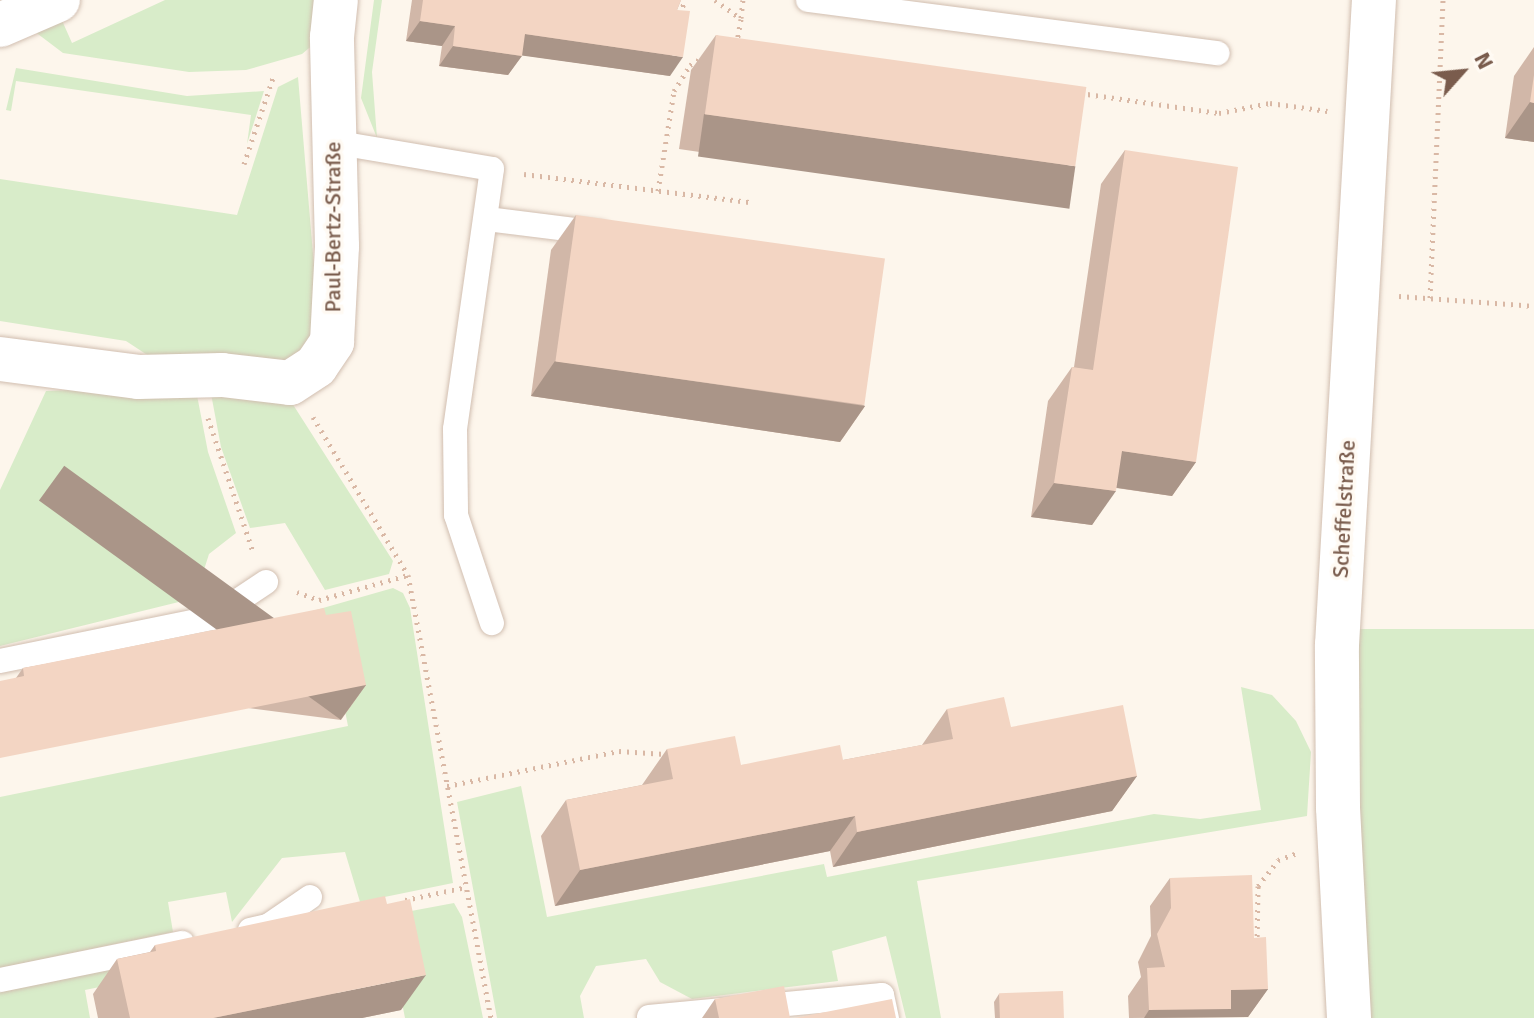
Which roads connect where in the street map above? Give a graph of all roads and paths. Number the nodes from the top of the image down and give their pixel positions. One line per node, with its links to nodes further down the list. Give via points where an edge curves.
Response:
1 (58, 0): 11 (main road)
2 (336, 0): 20 (main road, Paul-Bertz-Straße)
3 (685, 0): 9 (path)
4 (715, 0): 10 (path)
5 (743, 0): 10 (path)
6 (808, 0): 16 (lane)
7 (1374, 0): 19 (main road, Scheffelstraße)
8 (1443, 0): 28 (path)
9 (678, 18)
10 (741, 19): 12 (path)
11 (0, 25)
12 (737, 42): 13 (path); 14 (path)
13 (724, 43)
14 (753, 45)
15 (713, 50): 23 (path, via 690,65 674,91)
16 (1218, 53)
17 (273, 78): 21 (path)
18 (1064, 90): 19 (path, via 1219,113 1270,103)
19 (1364, 115): 27 (main road, Scheffelstraße)
20 (333, 142): 22 (lane); 31 (main road, Paul-Bertz-Straße, via 332,342 316,366)
21 (244, 164)
22 (492, 169): 23 (path); 25 (lane)
23 (658, 191): 24 (path)
24 (749, 202)
25 (487, 219): 26 (lane); 36 (lane, via 455,429 456,515)
26 (622, 236)
27 (1354, 293): 28 (path); 40 (main road, Scheffelstraße, via 1337,645)
28 (1430, 298): 29 (path)
29 (1534, 306)
30 (0, 359): 31 (main road, via 138,377 222,375)
31 (290, 383): 34 (path)
32 (215, 450): 33 (path)
33 (243, 529)
34 (408, 575): 35 (path, via 319,600); 39 (path)
35 (266, 582): 37 (lane, via 212,618)
36 (492, 623)
37 (0, 661)
38 (665, 754): 39 (path, via 619,751)
39 (447, 786): 41 (path)
40 (1340, 852): 44 (path, via 1309,849 1278,860 1258,886); 49 (main road, Scheffelstraße)
41 (466, 887): 43 (path); 47 (path)
42 (310, 897): 45 (lane, via 268,926)
43 (390, 903)
44 (1256, 948)
45 (0, 980)
46 (649, 1017): 48 (lane, via 882,995)
47 (491, 1018)
48 (887, 1018)
49 (1349, 1018)

